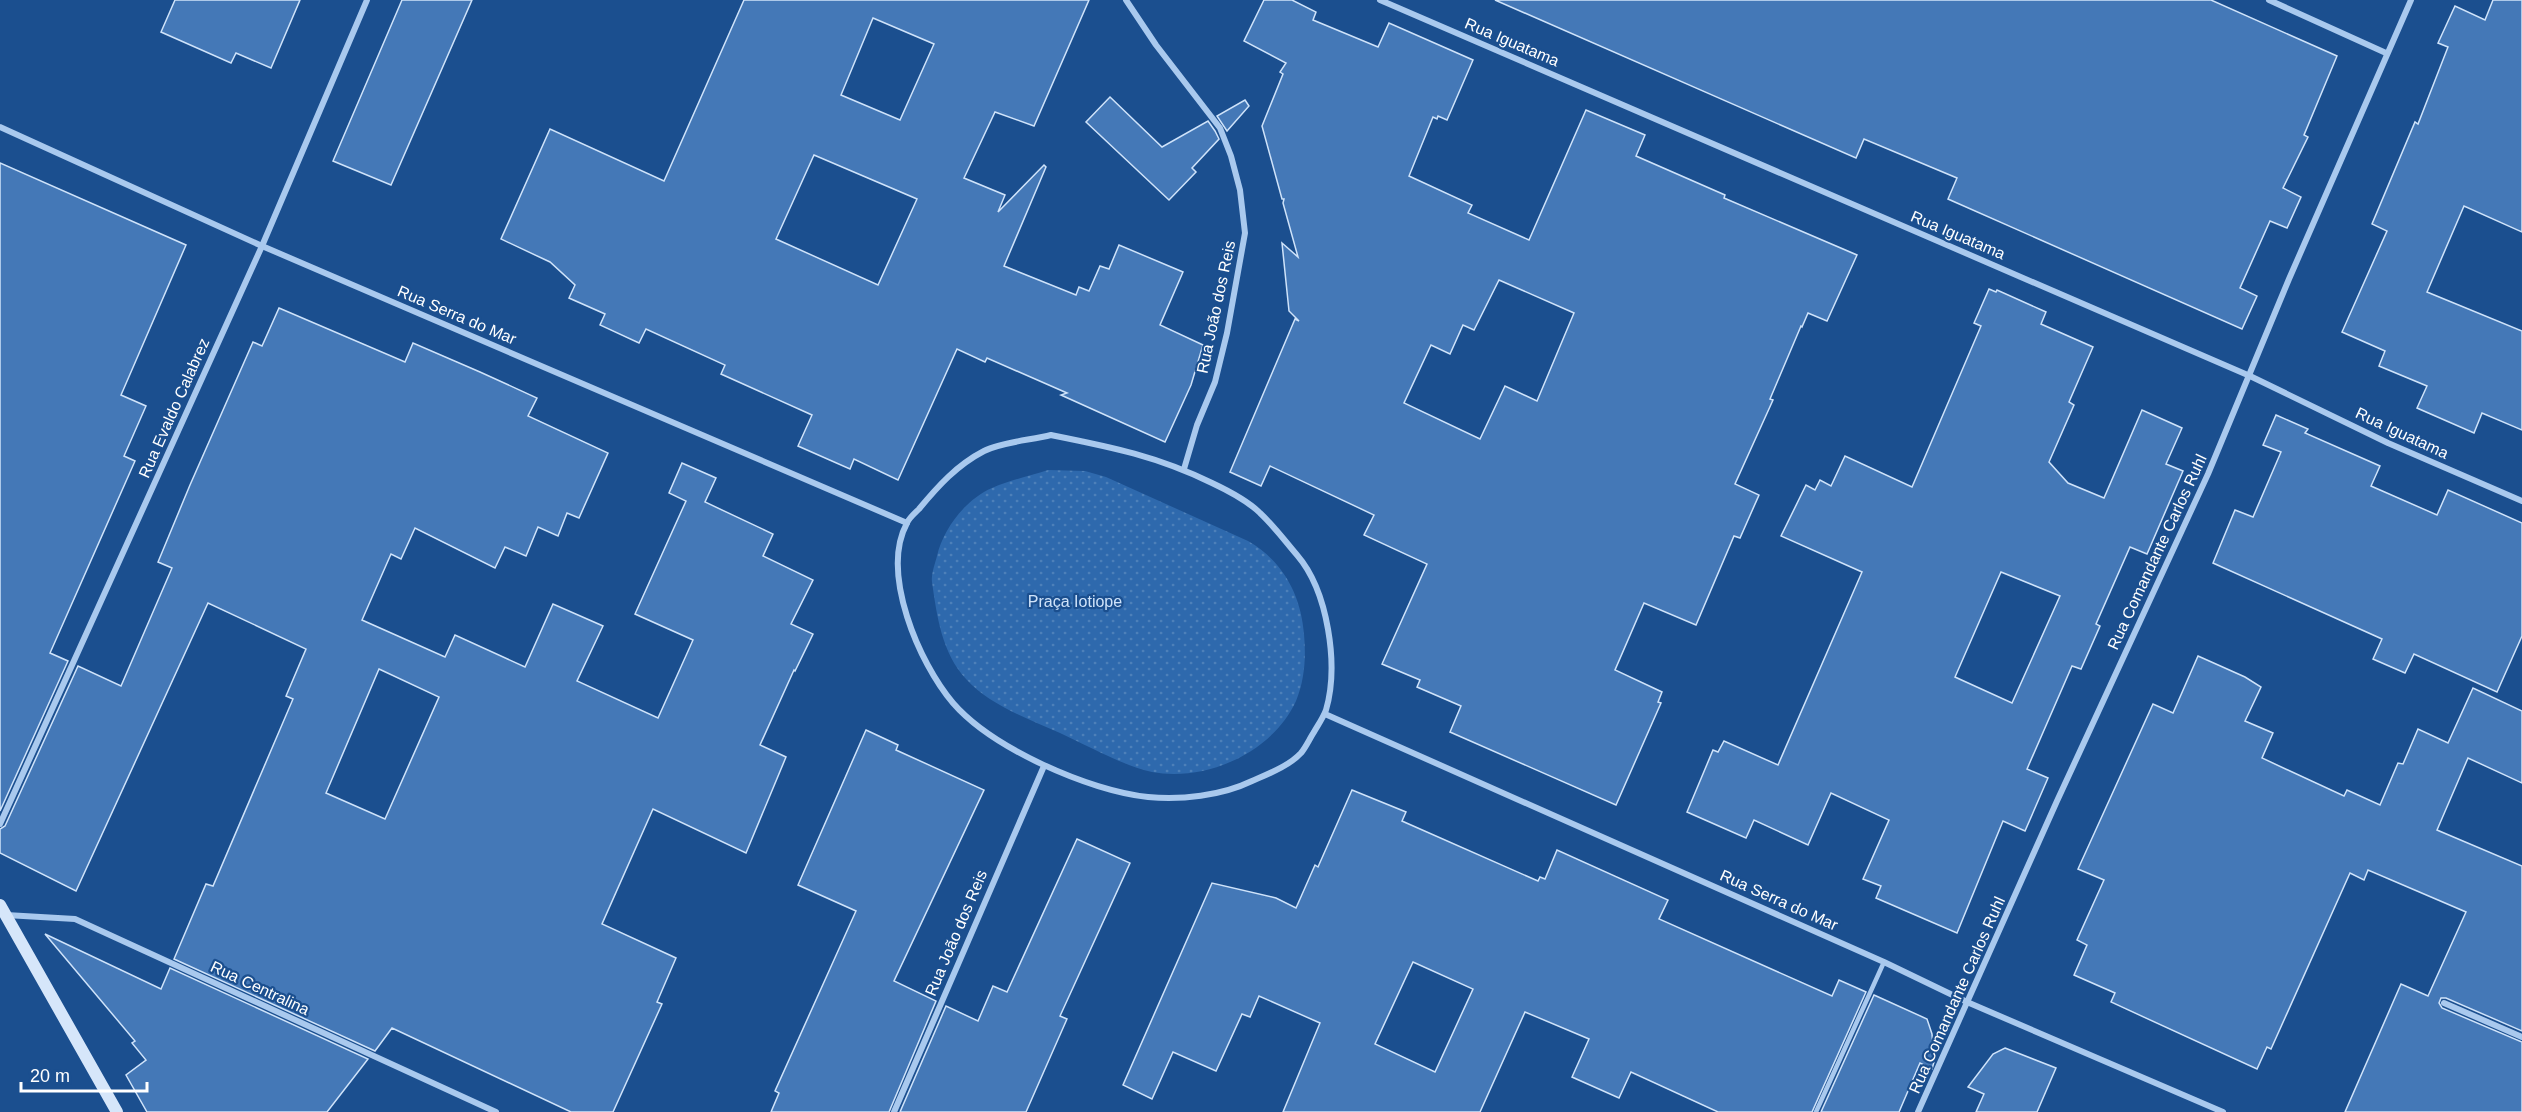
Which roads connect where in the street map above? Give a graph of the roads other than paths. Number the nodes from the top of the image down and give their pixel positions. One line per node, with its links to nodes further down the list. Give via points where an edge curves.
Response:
1 (367, 0): 8 (street, Rua Evaldo Calabrez)
2 (1126, 0): 10 (street, Rua João dos Reis, via 1220,128 1240,190 1245,234 1229,322 1215,382)
3 (1380, 0): 9 (street, Rua Iguatama)
4 (2269, 0): 6 (street)
5 (2411, 0): 6 (street, Rua Comandante Carlos Ruhl)
6 (2386, 53): 9 (street, Rua Comandante Carlos Ruhl)
7 (0, 127): 8 (street, Rua Serra do Mar)
8 (262, 246): 12 (street, Rua Serra do Mar); 15 (street, Rua Evaldo Calabrez)
9 (2250, 376): 11 (street, Rua Iguatama, via 2388,443); 18 (street, Rua Comandante Carlos Ruhl)
10 (1184, 469): 12 (street, via 1140,453 1051,435 986,450 945,477); 13 (street, via 1233,493 1259,511 1304,563 1322,598 1329,630 1330,692)
11 (2522, 501)
12 (907, 523): 14 (street, via 897,558 902,602 923,658 954,704 1000,742)
13 (1325, 714): 14 (street, via 1300,753 1271,773 1210,794 1146,797); 17 (street, Rua Serra do Mar)
14 (1044, 766): 23 (street, Rua João dos Reis)
15 (0, 824)
16 (3, 910): 21 (street); 22 (street, Rua Centralina, via 75,919)
17 (1884, 962): 18 (street, Rua Serra do Mar); 24 (lane)
18 (1967, 1002): 25 (street, Rua Comandante Carlos Ruhl); 26 (street, Rua Serra do Mar)
19 (2444, 1003): 20 (street)
20 (2522, 1037)
21 (117, 1112)
22 (496, 1112)
23 (894, 1112)
24 (1816, 1112)
25 (1918, 1112)
26 (2223, 1112)

